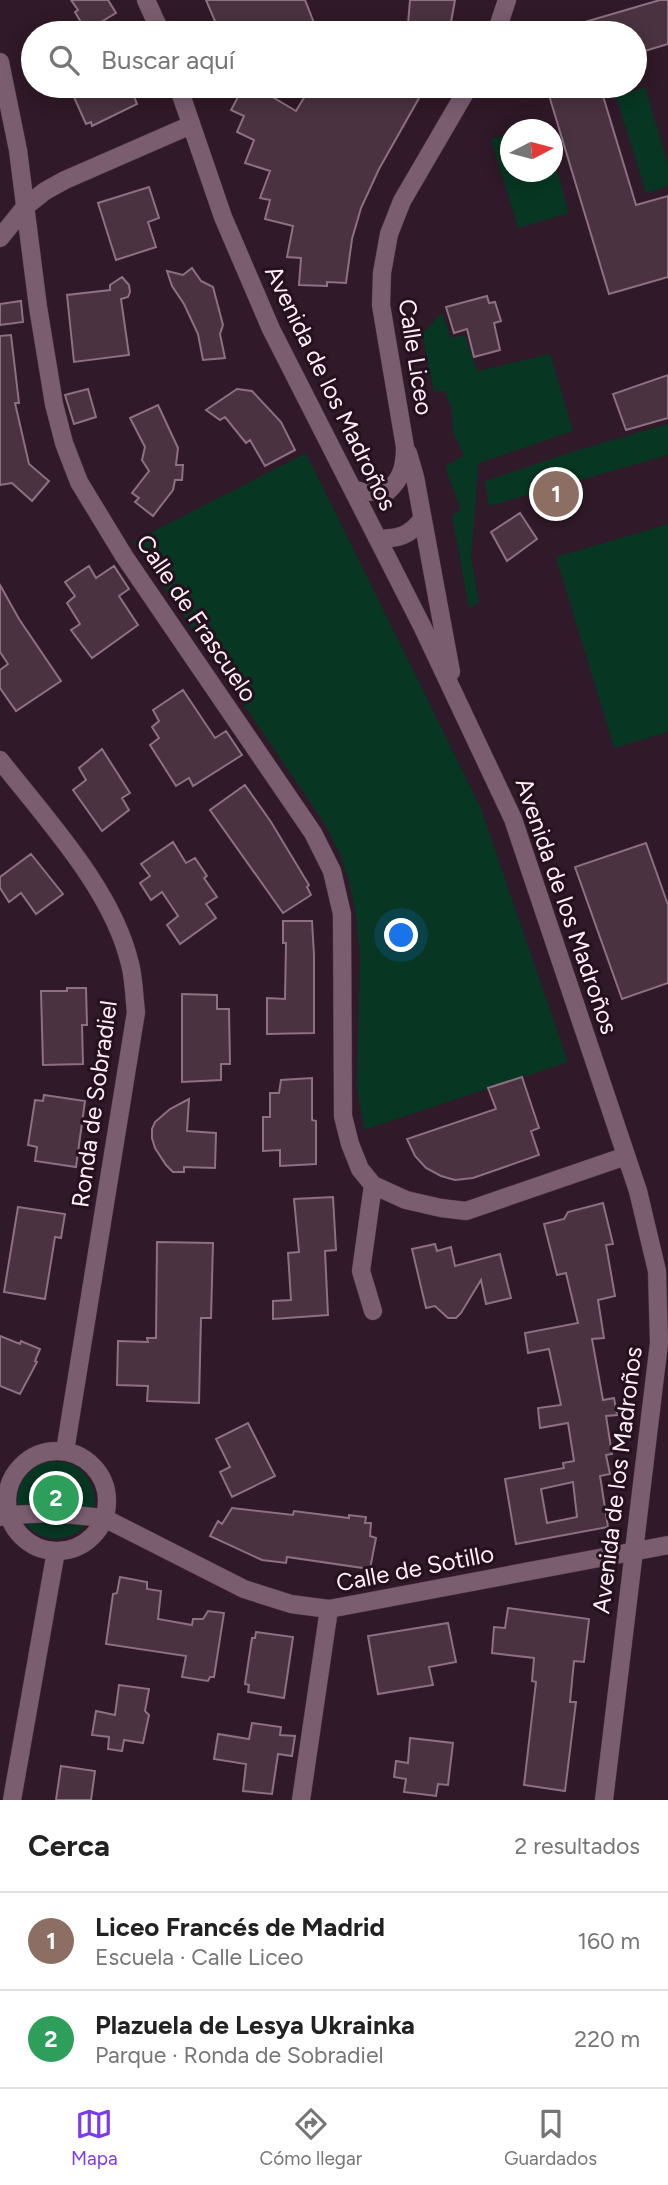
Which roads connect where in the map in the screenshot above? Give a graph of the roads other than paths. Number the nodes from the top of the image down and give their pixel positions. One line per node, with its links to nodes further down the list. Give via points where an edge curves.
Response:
1 (146, 0): 3 (street)
2 (508, 0): 4 (street)
3 (156, 21)
4 (500, 21)
5 (0, 62): 9 (street, Calle de Frascuelo)
6 (182, 98): 8 (street, Avenida de los Madroños)
7 (461, 98): 11 (street, Calle Liceo, via 402,201 389,234 382,273 381,305)
8 (191, 125): 9 (street, via 65,180); 12 (street, Avenida de los Madroños, via 223,217 271,329)
9 (25, 207): 10 (street); 18 (street, Calle de Frascuelo, via 54,404 79,482 124,556 313,833 332,871 342,914 343,1116 360,1168)
10 (0, 238)
11 (405, 447): 12 (street, Calle Liceo, via 405,464 388,491); 13 (street, Calle Liceo)
12 (353, 489): 14 (street, Avenida de los Madroños)
13 (422, 519): 14 (street, via 408,534); 15 (street, Calle Liceo)
14 (377, 538): 15 (street, Avenida de los Madroños)
15 (457, 696): 17 (street, Avenida de los Madroños, via 513,819)
16 (0, 760): 20 (street, Ronda de Sobradiel, via 90,876 118,927 131,964 136,1012)
17 (626, 1156): 18 (street, via 466,1211 406,1200); 25 (street, Avenida de los Madroños, via 649,1232 660,1309)
18 (373, 1185): 19 (street, via 361,1271)
19 (373, 1311)
20 (65, 1451): 21 (street, via 48,1451 20,1468 11,1482); 22 (street, via 79,1455 100,1475 106,1489)
21 (5, 1516): 22 (street); 24 (street, via 27,1541)
22 (104, 1518): 24 (street, via 85,1542); 26 (street, Calle de Sotillo, via 244,1589 291,1604)
23 (668, 1545): 25 (street, Calle de Sotillo)
24 (56, 1551): 27 (street)
25 (633, 1552): 26 (street, Calle de Sotillo); 29 (street, Avenida de los Madroños)
26 (329, 1609): 28 (street)
27 (12, 1800)
28 (301, 1800)
29 (604, 1800)

